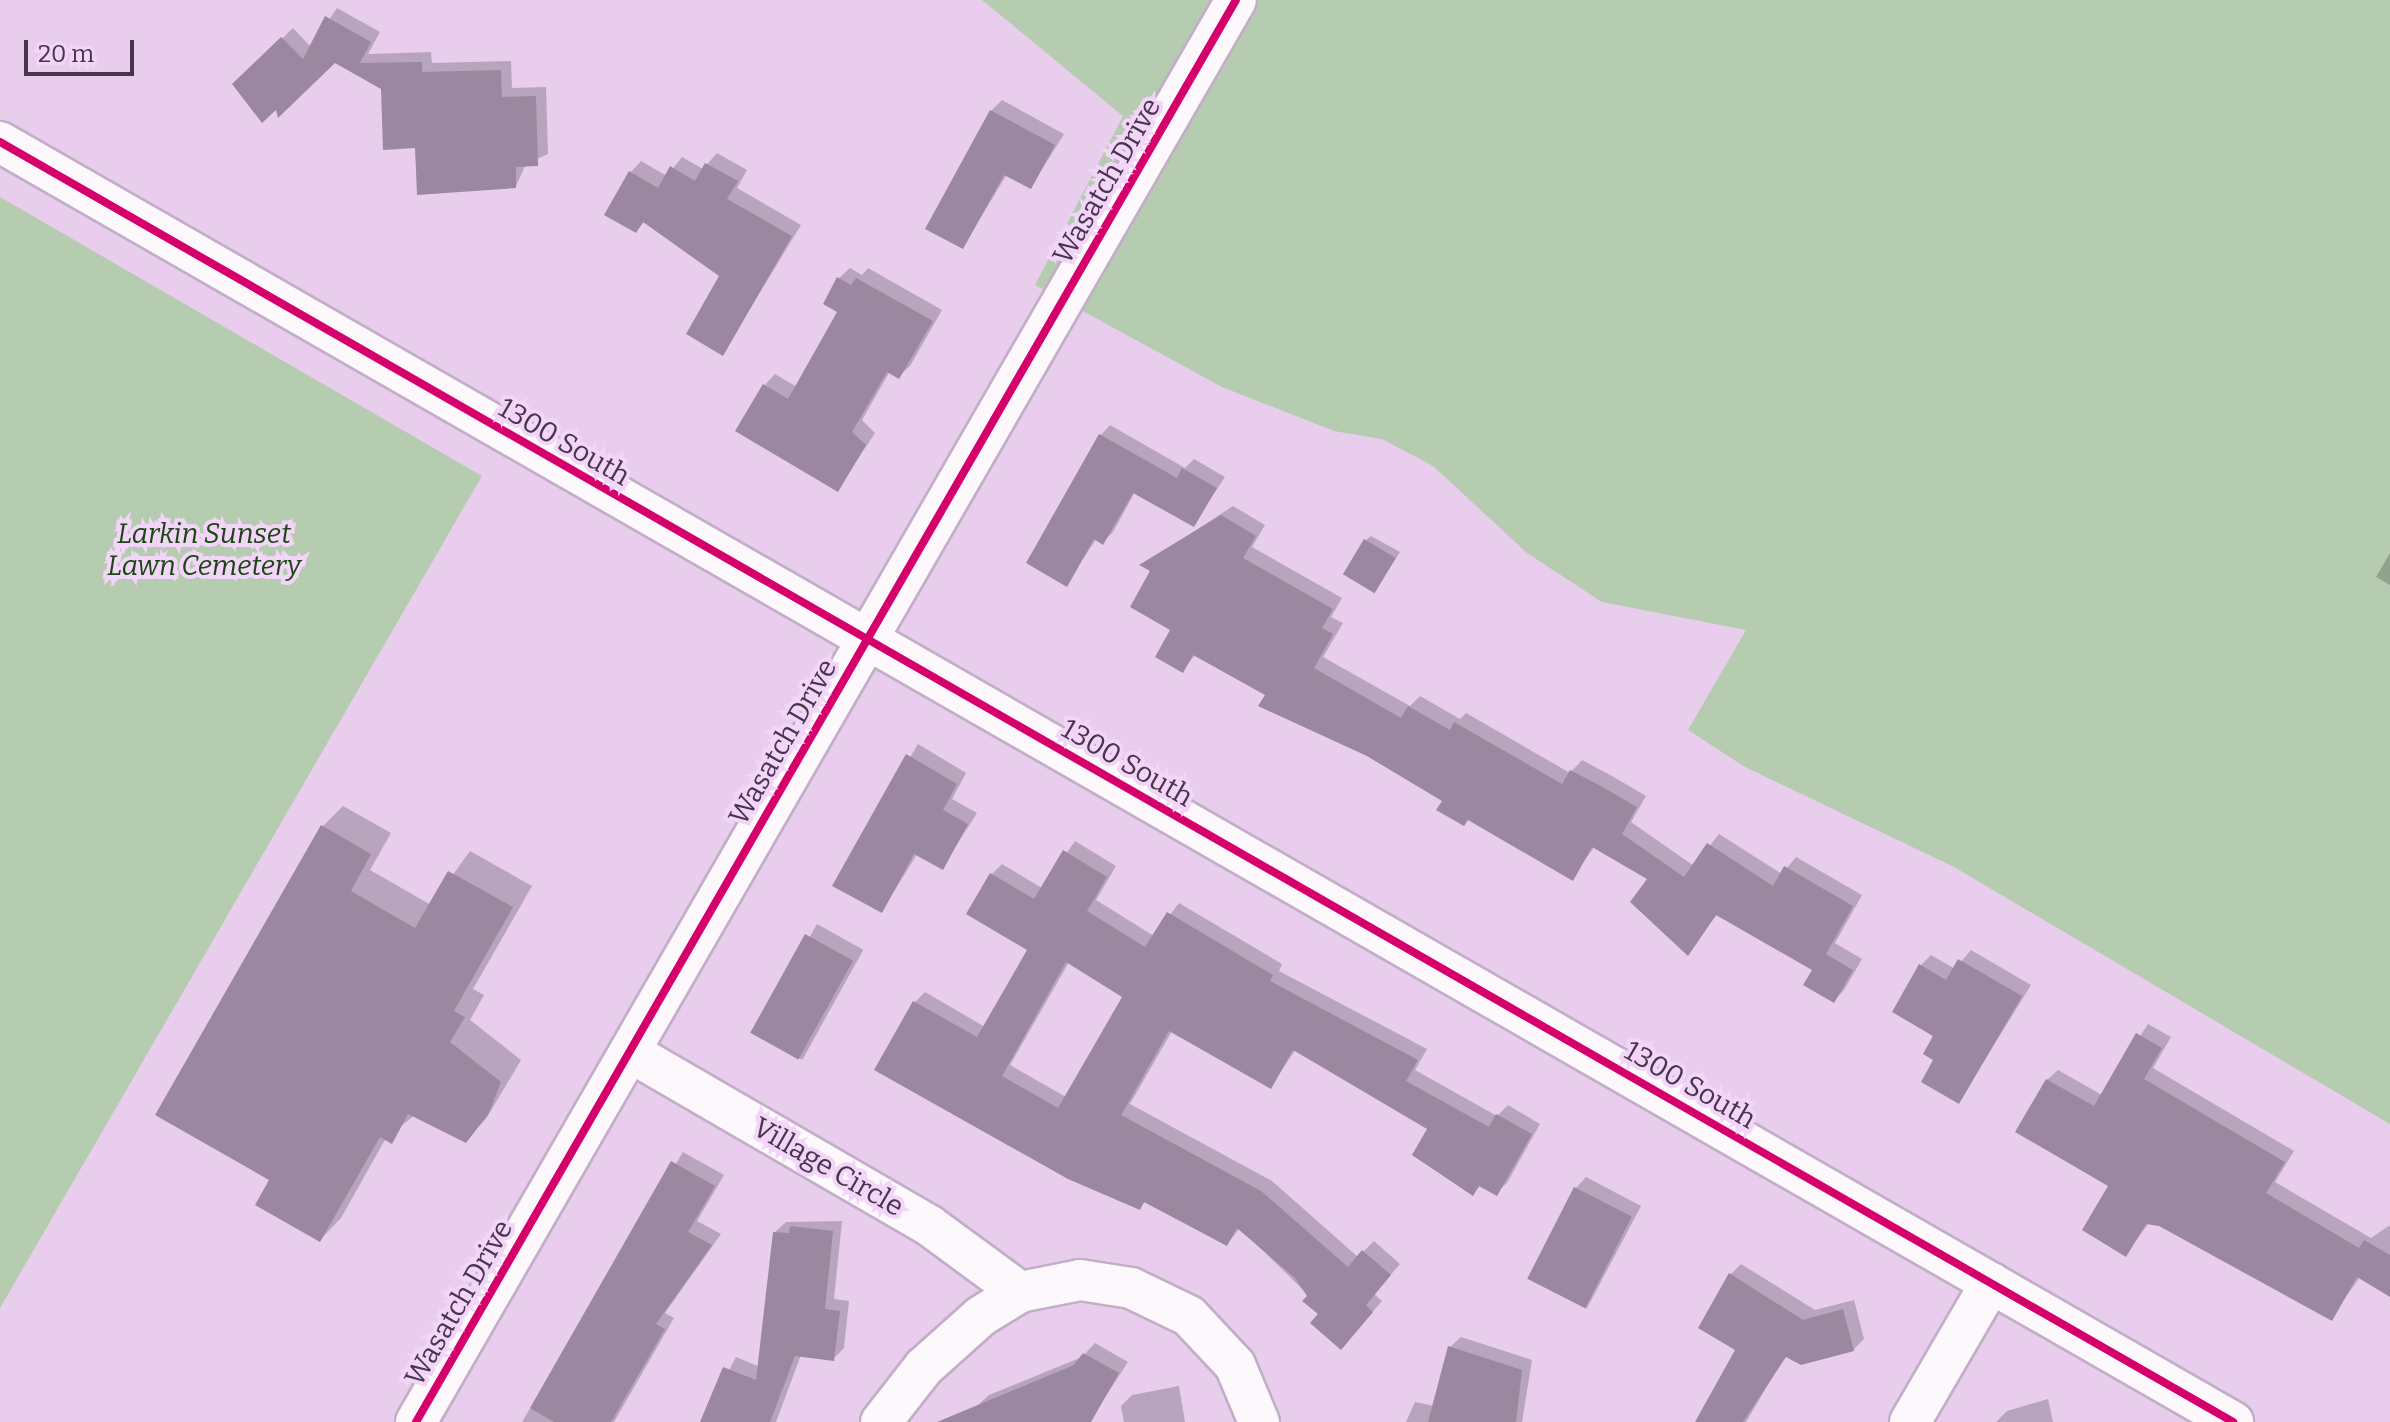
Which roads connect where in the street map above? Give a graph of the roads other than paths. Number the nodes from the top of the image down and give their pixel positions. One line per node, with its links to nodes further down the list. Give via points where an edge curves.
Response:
1 (1236, 0): 3 (street, Wasatch Drive)
2 (0, 142): 3 (street, 1300 South)
3 (868, 640): 4 (street, Wasatch Drive); 5 (street, 1300 South)
4 (630, 1052): 6 (street, Village Circle, via 930,1226); 7 (street, Wasatch Drive)
5 (1991, 1283): 10 (street); 11 (street, 1300 South)
6 (1020, 1292): 8 (street, via 933,1359); 9 (street, via 1080,1280 1159,1299 1215,1337)
7 (416, 1422)
8 (881, 1422)
9 (1259, 1422)
10 (1910, 1422)
11 (2233, 1422)

